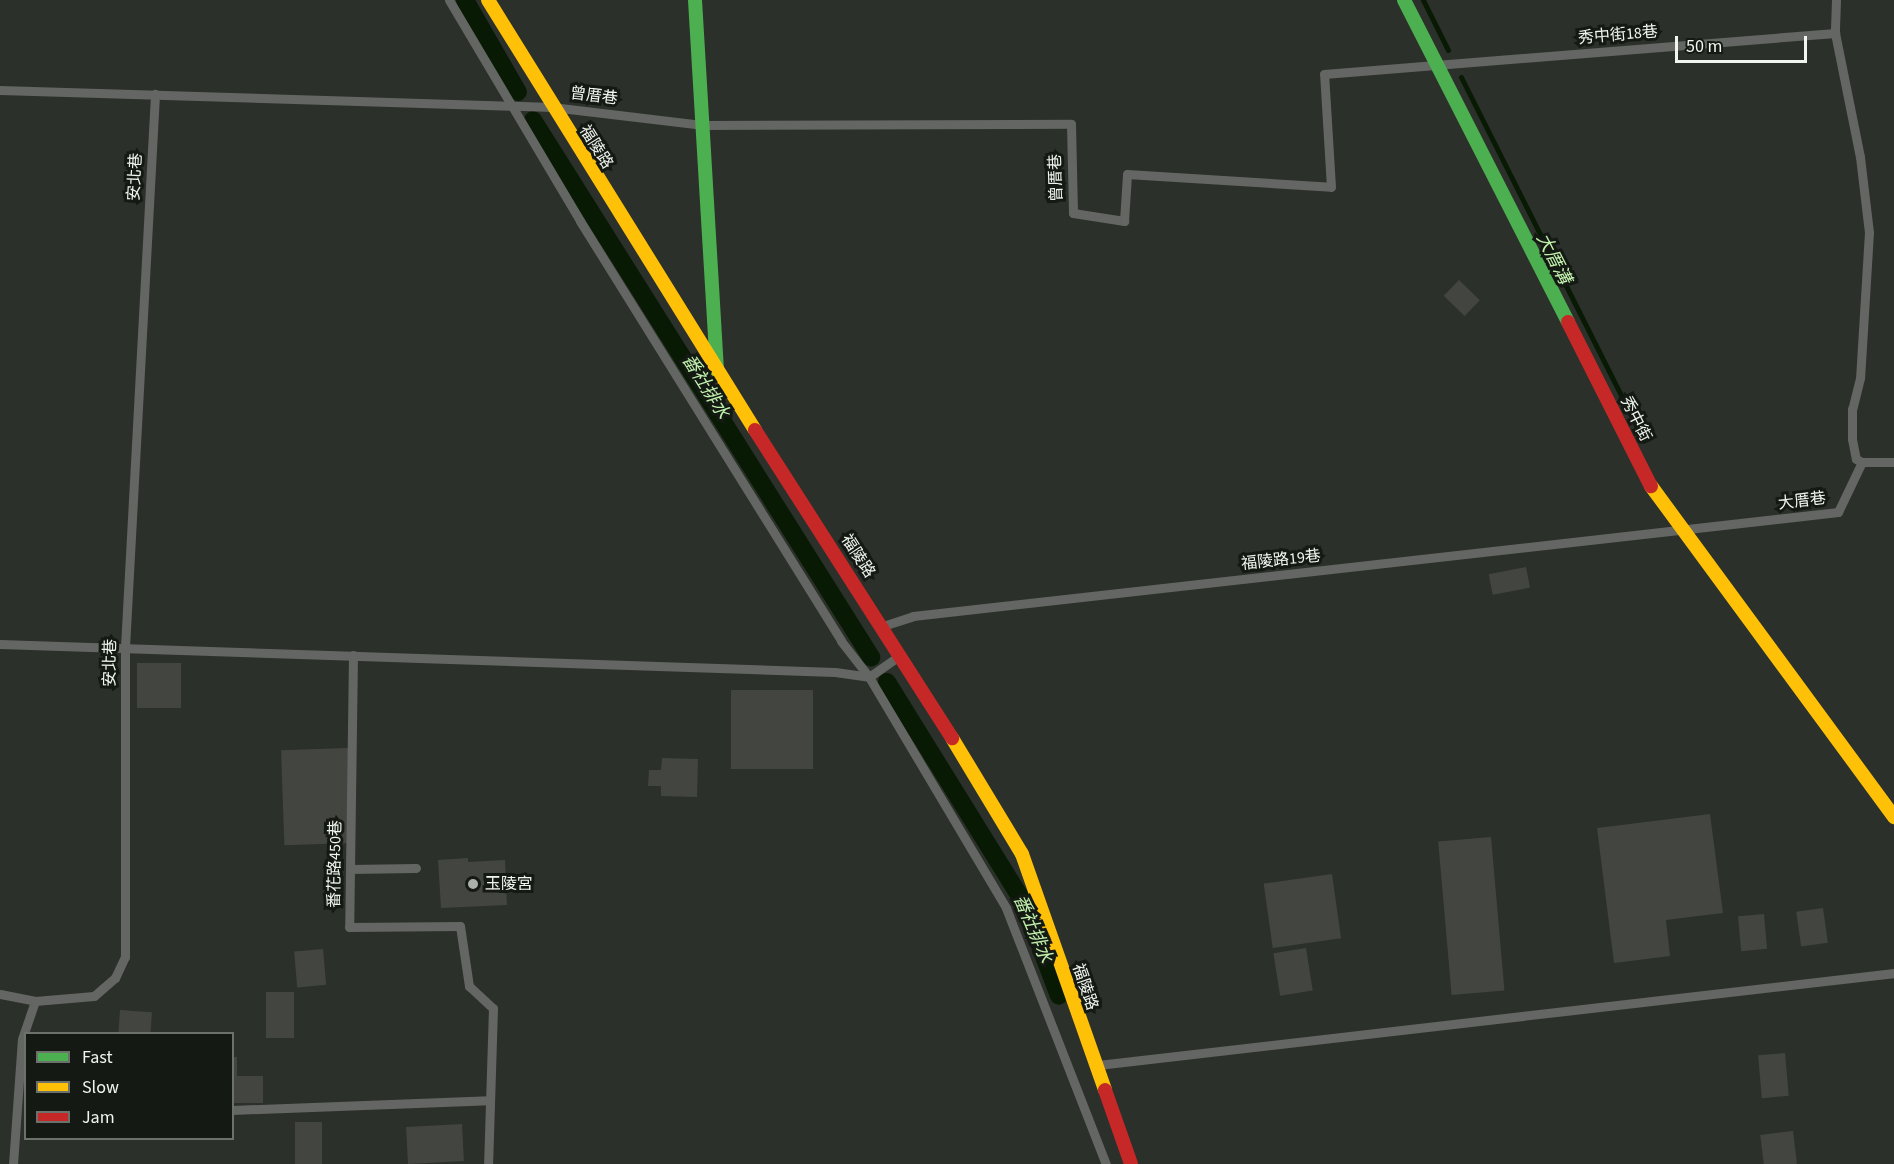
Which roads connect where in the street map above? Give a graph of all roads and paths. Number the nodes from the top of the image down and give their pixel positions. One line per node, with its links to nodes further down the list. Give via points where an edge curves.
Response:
1 (449, 0): 10 (lane)
2 (488, 0): 11 (street, 福陵路)
3 (695, 0): 12 (street)
4 (1404, 0): 7 (street, 秀中街)
5 (1836, 0): 6 (lane)
6 (1835, 33): 7 (lane, 秀中街18巷); 14 (lane, via 1860,157 1869,232 1860,378 1852,409 1852,439 1856,459)
7 (1438, 65): 12 (lane, 曾厝巷, via 1324,74 1331,187 1127,174 1124,221 1074,213 1071,124); 16 (street, 秀中街, via 1658,499)
8 (0, 90): 9 (lane)
9 (155, 94): 10 (lane); 19 (lane, 安北巷)
10 (514, 106): 11 (lane); 22 (lane, via 580,221 712,426 841,641)
11 (552, 107): 12 (lane, 曾厝巷); 13 (street, 福陵路)
12 (704, 125): 13 (street)
13 (717, 371): 17 (street, 福陵路)
14 (1862, 462): 15 (lane); 16 (lane, 大厝巷, via 1838,512)
15 (1894, 462)
16 (1683, 531): 17 (lane, 福陵路19巷, via 913,616); 23 (street, 秀中街)
17 (884, 626): 20 (street, 福陵路)
18 (0, 644): 19 (lane)
19 (125, 647): 21 (lane); 28 (lane, 安北巷, via 125,957 115,978 94,996)
20 (900, 655): 22 (lane); 31 (street, 福陵路, via 1022,854)
21 (353, 656): 22 (lane); 25 (lane, 番花路450巷)
22 (868, 676): 36 (lane, via 1006,908)
23 (1894, 817)
24 (416, 868): 25 (lane)
25 (350, 869): 32 (lane, 番花路450巷, via 349,927 460,926 460,955 469,986 493,1008)
26 (1894, 973): 31 (lane)
27 (0, 994): 28 (lane, 安北巷)
28 (35, 1001): 29 (lane)
29 (24, 1032)
30 (24, 1033): 34 (lane)
31 (1093, 1066): 37 (street, 福陵路)
32 (489, 1100): 33 (lane); 35 (lane, 番花路450巷)
33 (234, 1110)
34 (13, 1164)
35 (488, 1164)
36 (1106, 1164)
37 (1131, 1164)

